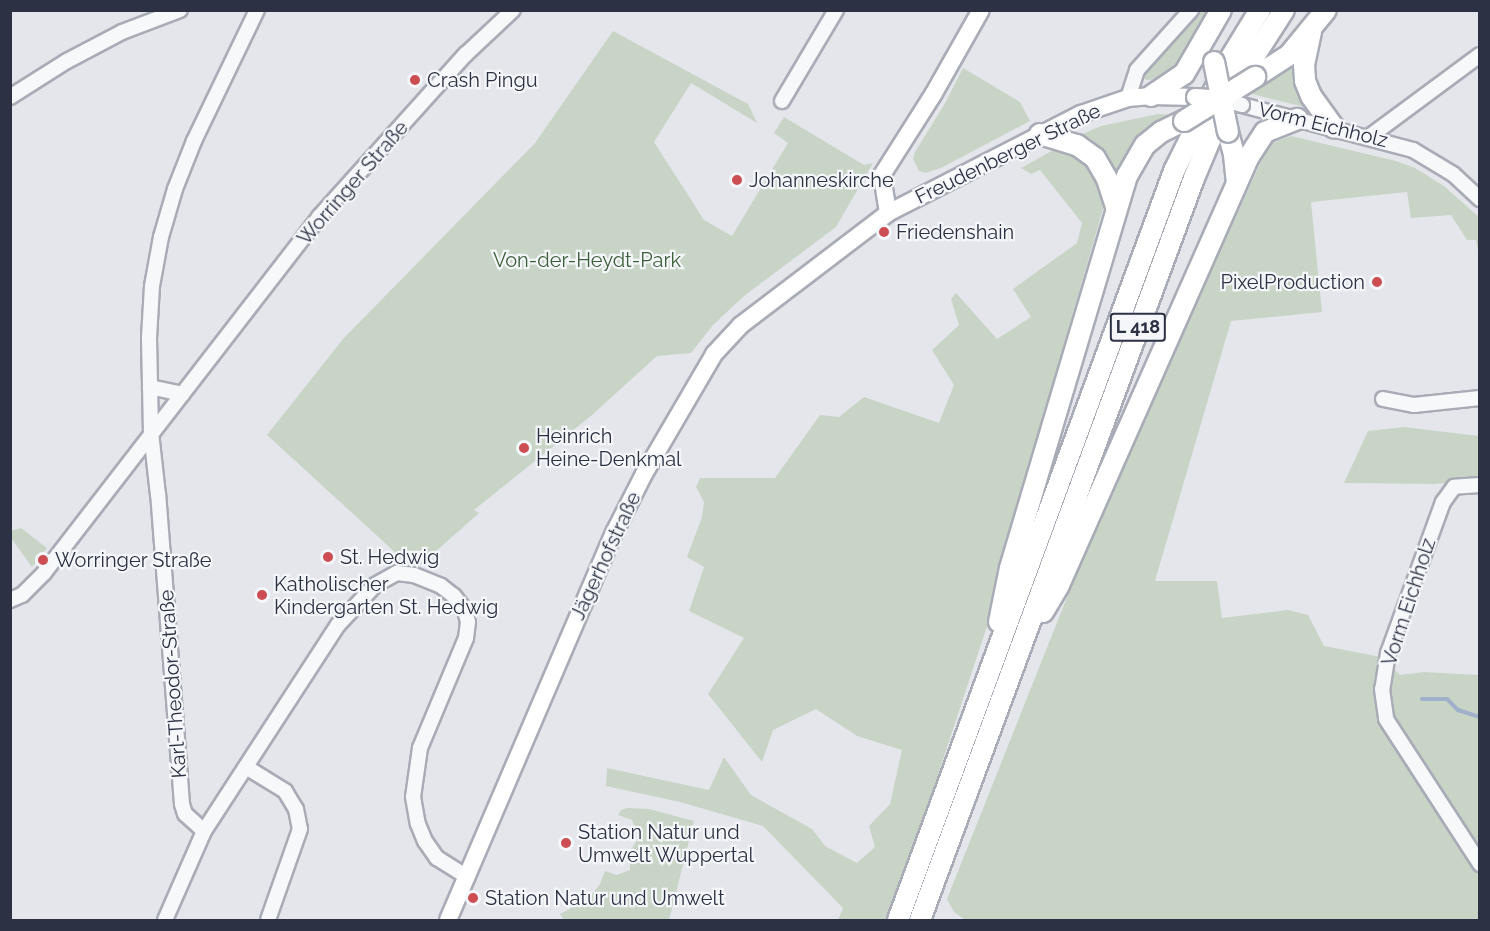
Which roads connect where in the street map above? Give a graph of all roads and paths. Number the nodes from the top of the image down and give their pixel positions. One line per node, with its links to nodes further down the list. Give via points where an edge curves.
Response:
1 (180, 10): 15 (street, via 122,32)
2 (513, 10): 28 (street, Worringer Straße, via 466,54 319,218)
3 (836, 10): 18 (street)
4 (981, 10): 26 (main road, via 882,175)
5 (1191, 10): 16 (street, via 1137,70)
6 (1221, 10): 11 (highway)
7 (1260, 10): 35 (highway, L 418, via 1228,62 1174,171)
8 (1284, 10): 34 (highway, L 418, via 1246,69 1198,169)
9 (1326, 10): 12 (highway)
10 (253, 14): 27 (street, Karl-Theodor-Straße, via 194,141 164,227 152,286)
11 (1211, 30): 14 (highway, via 1184,74); 17 (highway, bridge)
12 (1311, 32): 17 (highway, bridge, via 1289,56); 20 (highway, via 1305,81)
13 (1479, 55): 22 (street)
14 (1151, 96): 16 (main road, Freudenberger Straße); 17 (main road, Freudenberger Straße, bridge)
15 (10, 97)
16 (1128, 98): 21 (main road, Freudenberger Straße)
17 (1221, 99): 19 (street, Vorm Eichholz, bridge); 23 (highway, bridge); 25 (highway, bridge, via 1145,145 1131,165)
18 (782, 101)
19 (1298, 119): 20 (street, Vorm Eichholz); 23 (highway, via 1260,137)
20 (1334, 128): 22 (street, Vorm Eichholz)
21 (1040, 134): 25 (highway, via 1077,145 1095,158); 26 (main road, Freudenberger Straße)
22 (1370, 137): 24 (street, Vorm Eichholz, via 1434,161)
23 (1237, 184): 34 (highway, via 1059,585)
24 (1479, 199)
25 (1116, 207): 35 (highway, via 1002,598)
26 (888, 213): 39 (main road, Jägerhofstraße, via 741,325 702,371 615,531)
27 (150, 387): 28 (street); 31 (street, Karl-Theodor-Straße)
28 (182, 394): 31 (street, Worringer Straße)
29 (1479, 398): 30 (street, via 1414,405)
30 (1383, 399)
31 (151, 433): 33 (street, Worringer Straße, via 41,576 22,595); 37 (street, Karl-Theodor-Straße, via 182,804 186,814)
32 (1479, 485): 38 (street, Vorm Eichholz, via 1454,487 1443,502 1388,653 1382,689 1386,719)
33 (10, 600)
34 (1017, 656): 44 (highway, L 418)
35 (995, 657): 43 (highway, L 418)
36 (246, 766): 37 (street); 39 (street, via 338,625 375,585 400,572 441,586 465,610 466,638 420,748 413,797 424,841 437,858); 41 (street, via 285,791 296,809 300,829)
37 (204, 831): 40 (street)
38 (1479, 864)
39 (467, 878): 42 (main road, Jägerhofstraße)
40 (165, 921)
41 (268, 921)
42 (448, 921)
43 (898, 921)
44 (920, 921)

